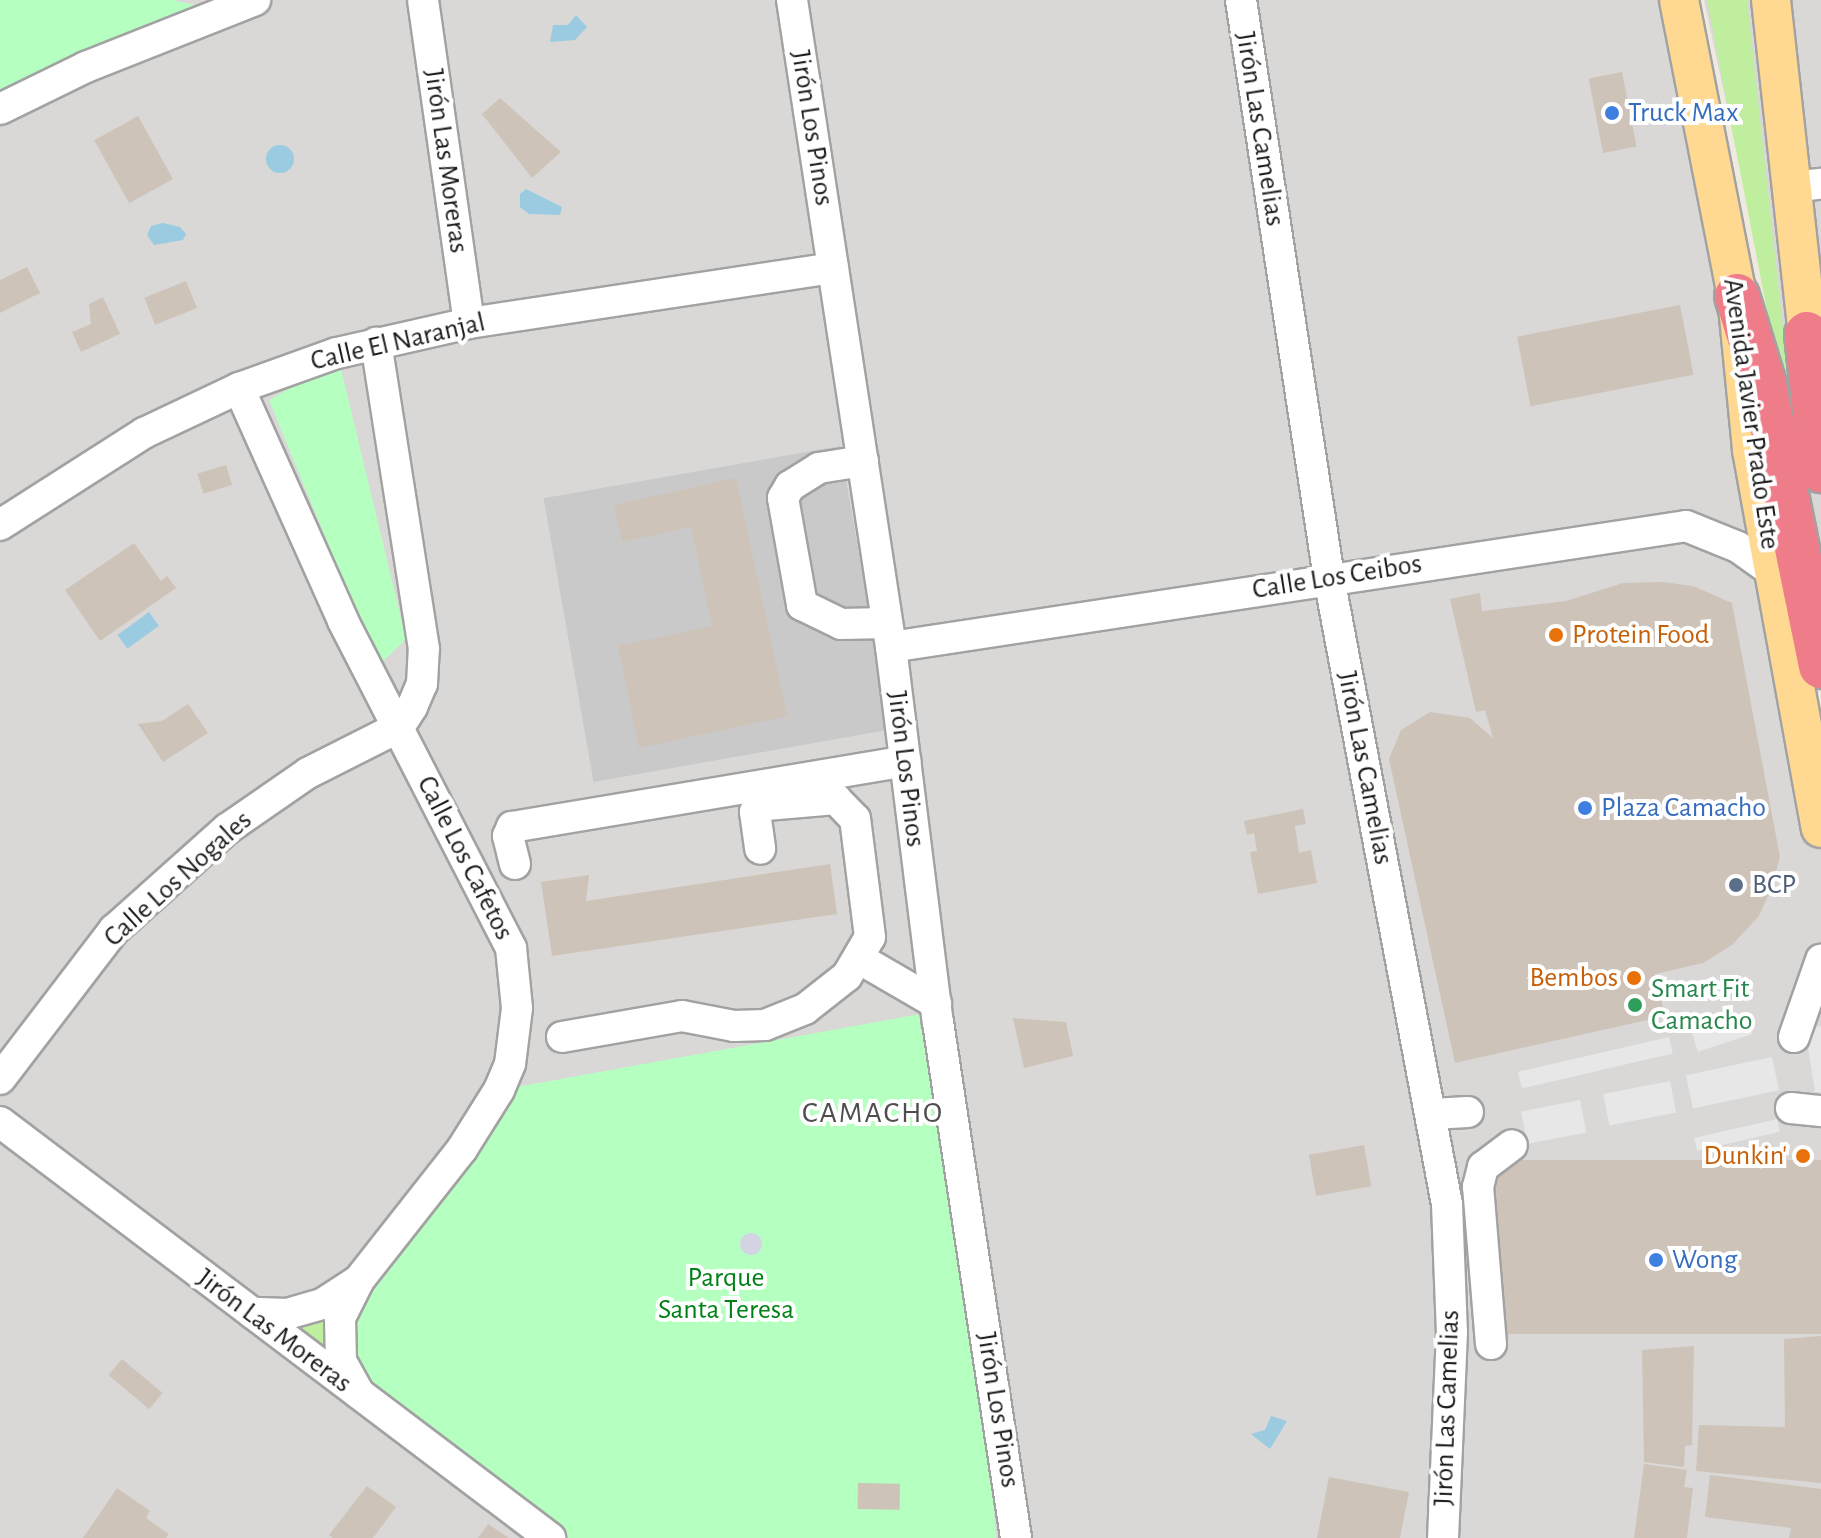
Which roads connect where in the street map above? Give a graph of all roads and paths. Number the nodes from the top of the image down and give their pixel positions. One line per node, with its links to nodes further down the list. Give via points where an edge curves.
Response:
1 (250, 0): 7 (street)
2 (423, 0): 11 (street, Jirón Las Moreras)
3 (792, 0): 9 (street, Jirón Los Pinos)
4 (1241, 0): 20 (street, Jirón Las Camelias)
5 (1679, 0): 10 (main road, Avenida Javier Prado Este)
6 (1771, 0): 8 (main road)
7 (0, 109)
8 (1805, 185): 12 (main road)
9 (833, 268): 11 (street, Calle El Naranjal); 16 (street, Jirón Los Pinos)
10 (1737, 296): 19 (main road, Avenida Javier Prado Este, via 1752,450); 22 (highway, via 1763,381)
11 (469, 323): 13 (street, Calle El Naranjal)
12 (1807, 334): 15 (main road); 17 (highway)
13 (376, 343): 14 (street, Calle El Naranjal); 23 (street, via 424,649 422,684)
14 (239, 388): 18 (street, Calle El Naranjal, via 92,463); 23 (street, Calle Los Cafetos, via 343,621)
15 (1821, 425)
16 (863, 461): 21 (street, Jirón Los Pinos); 21 (street, Calle Los Ceibos, via 819,468 790,486 783,498 802,605 841,624)
17 (1821, 470)
18 (0, 525)
19 (1773, 572): 20 (street, Calle Los Ceibos, via 1738,547 1686,526); 25 (main road, Avenida Javier Prado Este)
20 (1329, 578): 21 (street, Calle Los Ceibos); 35 (street, Jirón Las Camelias)
21 (889, 635): 24 (street, Jirón Los Pinos)
22 (1821, 666)
23 (399, 727): 33 (street, Calle Los Nogales, via 308,773 227,829 114,930); 40 (street, Calle Los Cafetos, via 511,948 517,1008 510,1064 499,1090 462,1149)
24 (905, 761): 27 (street, via 512,827 508,836); 30 (street, Jirón Los Pinos)
25 (1821, 828)
26 (760, 849): 28 (street, via 755,812 766,805 836,799 855,819 870,937)
27 (515, 864)
28 (860, 959): 30 (street); 31 (street, via 816,1001 765,1025 734,1026 682,1016)
29 (1821, 960): 32 (street)
30 (936, 1003): 44 (street, Jirón Los Pinos)
31 (562, 1037)
32 (1794, 1037)
33 (0, 1079)
34 (1468, 1112): 35 (street)
35 (1431, 1114): 39 (street, Jirón Las Camelias)
36 (0, 1122): 41 (street, Jirón Las Moreras)
37 (1512, 1145): 42 (street, via 1483,1167 1478,1187)
38 (1475, 1153): 39 (street)
39 (1447, 1204): 46 (street, Jirón Las Camelias, via 1452,1332)
40 (359, 1280): 41 (street, Calle Los Cafetos, via 322,1304 288,1314); 43 (street, Calle Los Cafetos, via 340,1318 341,1361)
41 (252, 1313): 43 (street, Jirón Las Moreras)
42 (1491, 1344)
43 (361, 1398): 45 (street, Jirón Las Moreras)
44 (1021, 1537)
45 (550, 1538)
46 (1443, 1538)

